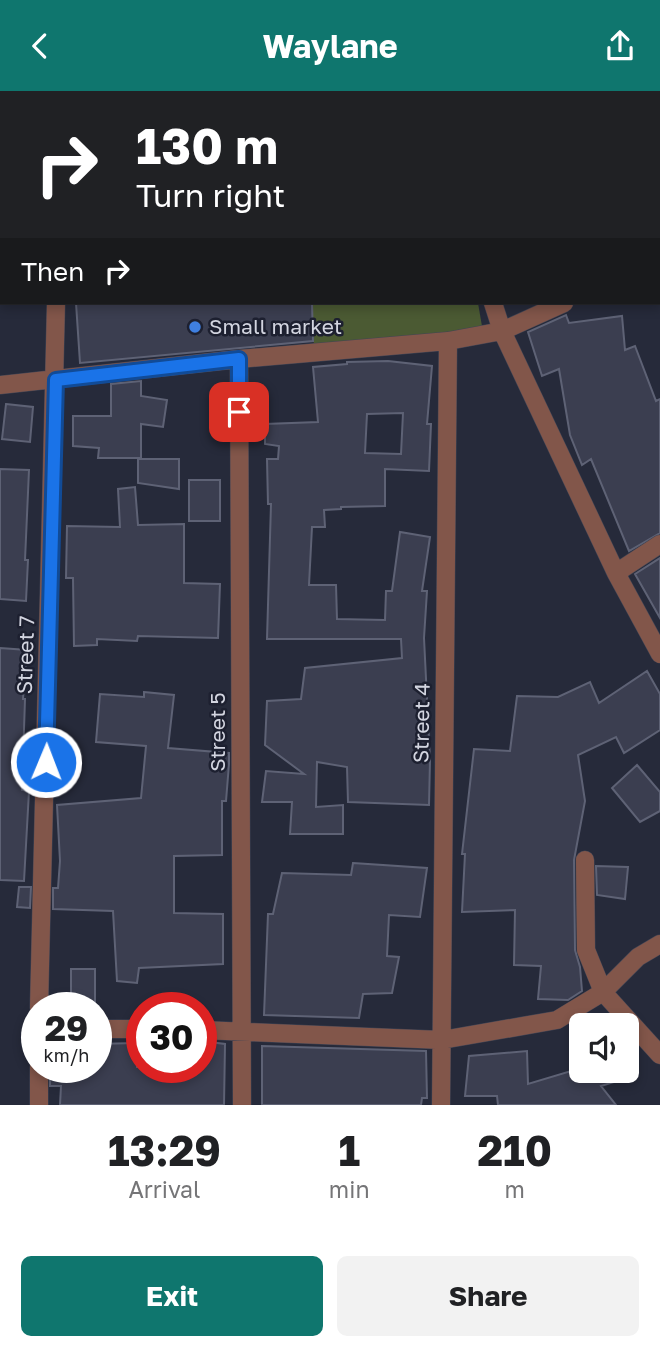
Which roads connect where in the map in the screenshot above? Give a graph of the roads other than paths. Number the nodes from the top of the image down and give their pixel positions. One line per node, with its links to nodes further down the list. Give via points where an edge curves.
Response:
1 (56, 305): 7 (street, Street 7)
2 (494, 305): 4 (street)
3 (560, 305): 4 (street)
4 (502, 331): 5 (street); 10 (street)
5 (448, 341): 6 (street); 18 (street, Street 4)
6 (239, 359): 7 (street); 17 (street, Street 5)
7 (56, 380): 8 (street); 14 (street, Street 7)
8 (0, 385)
9 (660, 544): 10 (street)
10 (616, 573): 11 (street)
11 (660, 654)
12 (585, 860): 15 (street, via 586,950)
13 (660, 944): 15 (street, via 638,957)
14 (39, 992)
15 (603, 992): 18 (street, via 557,1020); 19 (street)
16 (217, 1030): 17 (street)
17 (242, 1031): 18 (street); 22 (street, Street 5)
18 (442, 1040): 23 (street, Street 4)
19 (660, 1055)
20 (39, 1083): 21 (street)
21 (39, 1105)
22 (242, 1105)
23 (441, 1105)

